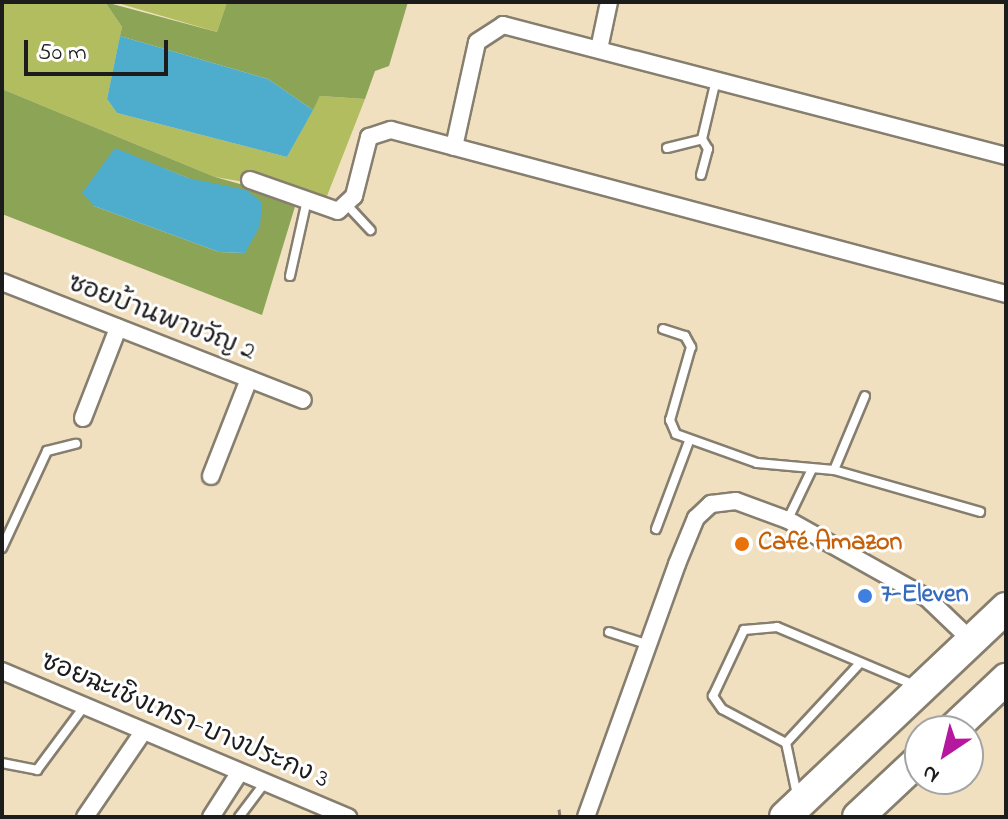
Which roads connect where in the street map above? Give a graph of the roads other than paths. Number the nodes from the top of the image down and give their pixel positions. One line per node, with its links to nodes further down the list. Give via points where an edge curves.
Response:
1 (609, 2): 2 (street)
2 (599, 49): 3 (street); 5 (street, via 503,25 487,29 477,42)
3 (716, 79): 4 (lane); 7 (street)
4 (702, 139): 6 (lane); 8 (lane, via 708,149)
5 (454, 147): 11 (street, via 379,129 369,137); 15 (street)
6 (667, 148)
7 (1006, 156)
8 (701, 175)
9 (250, 180): 10 (street)
10 (307, 200): 11 (street, via 338,211); 13 (lane)
11 (348, 206): 12 (lane)
12 (370, 230)
13 (290, 276)
14 (2, 282): 16 (street, ซอยบ้านพาขวัญ 2)
15 (1006, 294)
16 (118, 328): 18 (street, ซอยบ้านพาขวัญ 2); 21 (street)
17 (663, 329): 22 (lane, via 690,341 670,420)
18 (249, 379): 20 (street, ซอยบ้านพาขวัญ 2); 26 (street)
19 (865, 396): 25 (lane)
20 (303, 400)
21 (83, 418)
22 (689, 441): 24 (lane, via 757,463); 29 (lane)
23 (76, 444): 30 (lane, via 47,451)
24 (812, 469): 25 (lane); 28 (lane)
25 (834, 470): 27 (lane)
26 (211, 476)
27 (980, 512)
28 (788, 520): 33 (street, via 927,598); 34 (street, via 736,501 711,504 696,518)
29 (656, 529)
30 (2, 548)
31 (1006, 608): 33 (highway)
32 (609, 632): 34 (lane)
33 (973, 642): 38 (highway)
34 (646, 644): 52 (street)
35 (860, 663): 38 (lane); 42 (lane); 42 (lane, via 777,627 744,630 713,696 722,709)
36 (2, 671): 39 (street, ซอยฉะเชิงเทรา-บางประกง 3)
37 (1006, 679): 40 (highway)
38 (924, 689): 47 (highway)
39 (83, 708): 41 (street, ซอยฉะเชิงเทรา-บางประกง 3); 43 (lane, via 37,770)
40 (968, 715)
41 (141, 735): 45 (street, ซอยฉะเชิงเทรา-บางประกง 3); 48 (street)
42 (786, 743): 47 (lane)
43 (2, 763)
44 (904, 774): 53 (highway)
45 (238, 775): 46 (street, ซอยฉะเชิงเทรา-บางประกง 3); 49 (street)
46 (263, 785): 50 (lane); 51 (street, ซอยฉะเชิงเทรา-บางประกง 3)
47 (792, 810)
48 (85, 817)
49 (211, 817)
50 (239, 817)
51 (348, 817)
52 (586, 817)
53 (858, 817)

